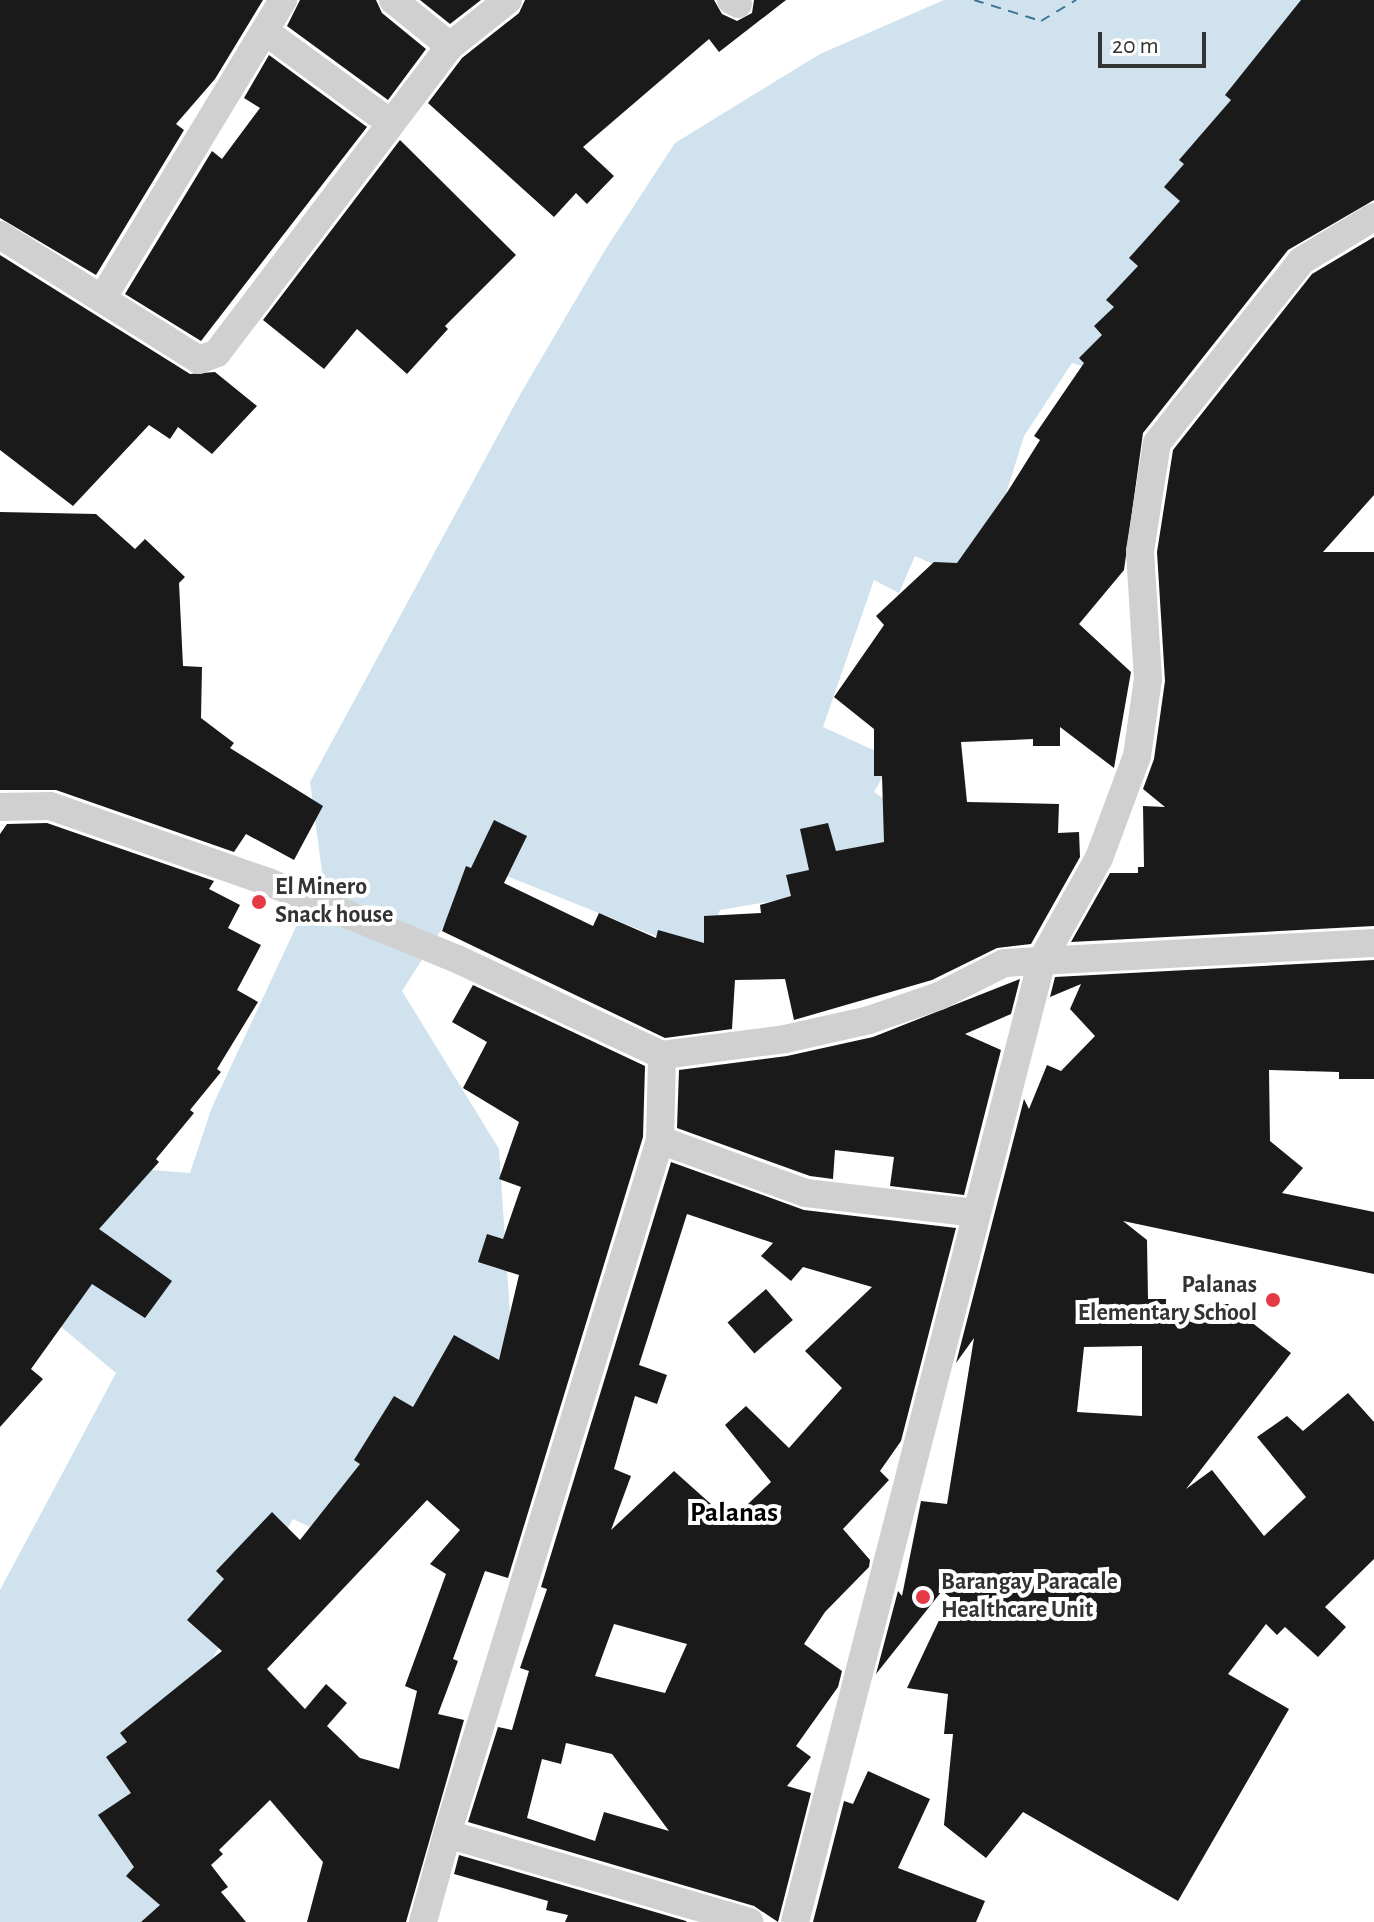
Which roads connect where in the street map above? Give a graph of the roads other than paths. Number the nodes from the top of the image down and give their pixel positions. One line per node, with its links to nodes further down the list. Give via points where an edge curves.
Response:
1 (283, 0): 4 (street)
2 (393, 0): 5 (street)
3 (508, 0): 5 (street)
4 (266, 32): 6 (street); 9 (street)
5 (450, 46): 6 (street)
6 (389, 122): 9 (street, via 217,353 199,360)
7 (1374, 217): 12 (street, via 1301,261 1157,443 1140,551 1148,679 1137,756 1099,858)
8 (0, 235): 9 (street)
9 (102, 299)
10 (0, 807): 13 (street, via 50,806 268,882 457,959)
11 (1374, 943): 12 (street)
12 (1042, 960): 13 (street, via 1004,963 939,996 869,1020 785,1039); 15 (street)
13 (662, 1055): 14 (street)
14 (660, 1140): 15 (street, via 806,1193); 16 (street)
15 (975, 1213): 19 (street)
16 (447, 1834): 17 (street); 18 (street)
17 (423, 1922)
18 (749, 1922)
19 (795, 1922)

